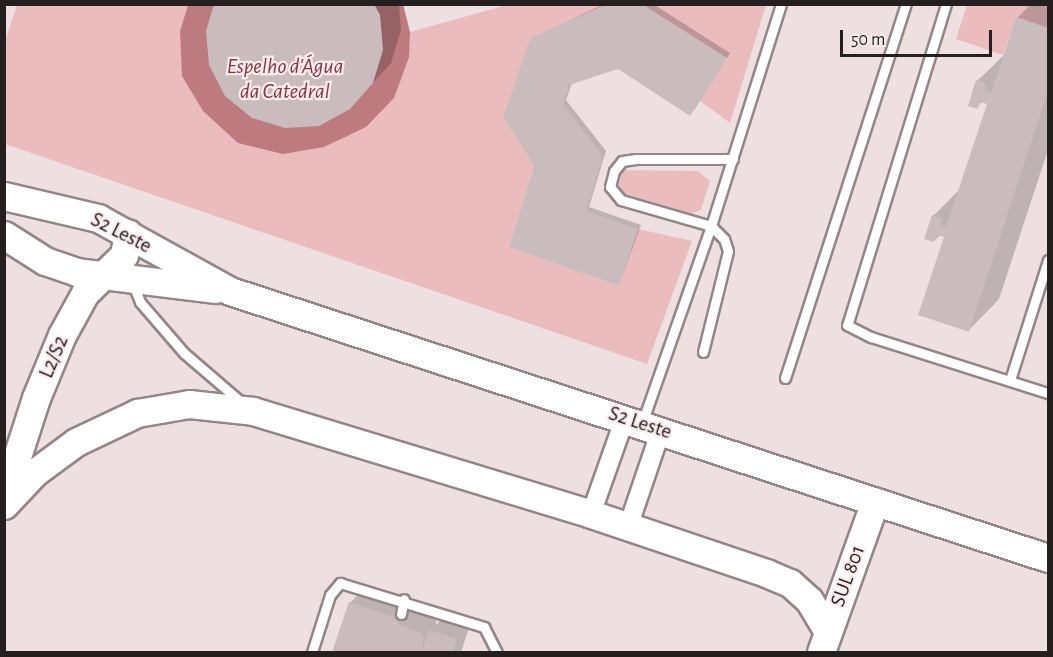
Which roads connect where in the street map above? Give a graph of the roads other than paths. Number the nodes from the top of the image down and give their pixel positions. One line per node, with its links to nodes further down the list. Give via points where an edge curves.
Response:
1 (781, 4): 4 (lane)
2 (906, 4): 15 (lane)
3 (946, 4): 16 (lane, via 847,324 871,337)
4 (733, 159): 7 (lane); 7 (lane, via 636,159 622,161 614,171 610,187 621,200)
5 (4, 196): 6 (main road, S2 Leste)
6 (43, 206): 8 (main road, S2 Leste, via 98,218); 9 (main road)
7 (711, 226): 14 (lane, via 724,239 728,251); 19 (lane)
8 (128, 233): 11 (main road, L2/S2, via 124,255); 13 (main road, S2 Leste)
9 (15, 242): 11 (main road, S2 Leste, via 77,272)
10 (1048, 260): 16 (lane)
11 (103, 276): 12 (main road, S2 Leste); 20 (main road, L2/S2, via 85,293 62,335 36,398)
12 (130, 277): 13 (main road, S2 Leste); 18 (lane, via 141,302 184,353)
13 (230, 291): 19 (main road, S2 Leste)
14 (703, 352)
15 (785, 378)
16 (1010, 380): 17 (lane)
17 (1048, 393)
18 (253, 411): 22 (main road, via 189,404 137,413 76,442 34,473); 23 (main road)
19 (642, 424): 21 (main road, S2 Leste); 23 (street); 24 (street)
20 (4, 497)
21 (875, 501): 25 (main road, S2 Leste); 28 (main road, SUL 801)
22 (4, 505)
23 (591, 514): 24 (main road)
24 (628, 527): 28 (main road, via 790,583 809,600)
25 (1048, 558)
26 (404, 599): 27 (lane); 29 (lane, via 340,583 330,595); 31 (lane, via 484,627)
27 (401, 614)
28 (825, 642)
29 (314, 651): 30 (lane)
30 (327, 651)
31 (496, 652)

